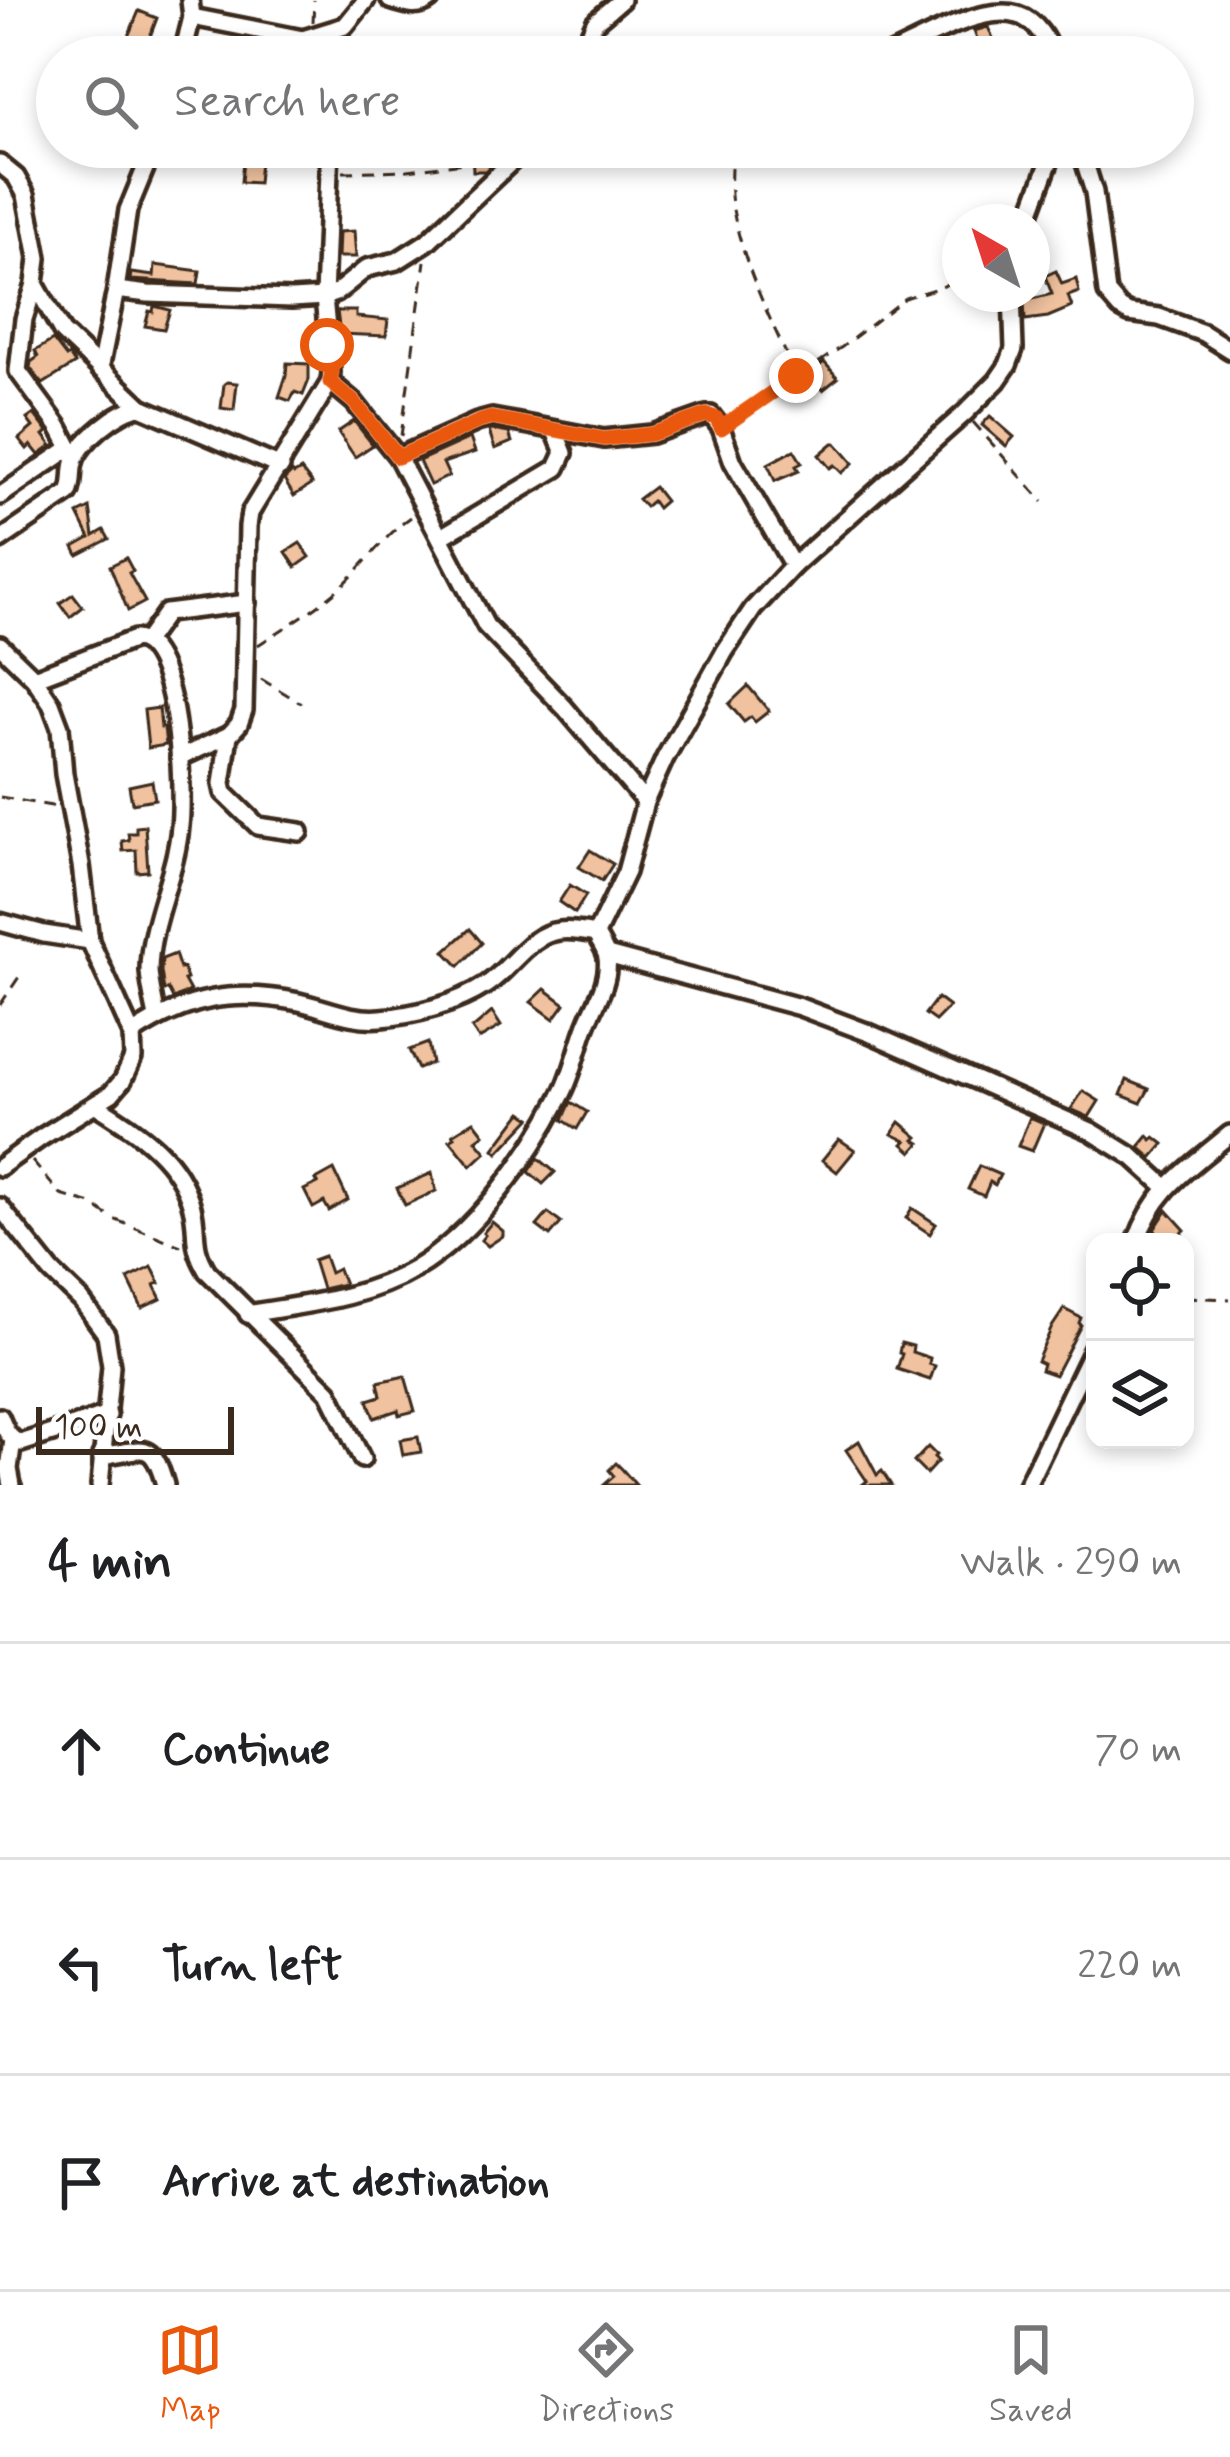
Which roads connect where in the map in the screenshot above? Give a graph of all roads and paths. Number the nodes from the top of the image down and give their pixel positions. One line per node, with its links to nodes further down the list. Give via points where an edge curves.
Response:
1 (314, 0): 8 (path)
2 (366, 0): 9 (street, via 345,26)
3 (390, 0): 4 (street)
4 (430, 0)
5 (621, 0): 10 (street)
6 (191, 8): 7 (street)
7 (299, 36)
8 (307, 36)
9 (313, 36)
10 (589, 36)
11 (935, 36): 12 (street, via 988,14 1020,15)
12 (1043, 36)
13 (0, 164): 24 (street, via 26,195)
14 (145, 168): 26 (street, via 128,210)
15 (329, 168): 21 (street)
16 (424, 168): 21 (path)
17 (505, 168): 23 (street)
18 (731, 168): 31 (path, via 746,256)
19 (1047, 168): 22 (street)
20 (1087, 168): 29 (street, via 1107,293 1130,313 1160,317)
21 (329, 173): 27 (street)
22 (1034, 204)
23 (428, 242): 27 (street, via 397,262 367,268); 38 (path)
24 (35, 284): 30 (street, via 62,332); 37 (street, via 17,366)
25 (942, 287): 31 (path, via 905,298)
26 (116, 290): 27 (street); 30 (street)
27 (324, 298): 32 (street)
28 (1013, 312): 34 (street, via 1014,349)
29 (1230, 350)
30 (100, 369): 33 (street)
31 (796, 376): 35 (path)
32 (330, 382): 38 (street); 39 (street)
33 (142, 406): 37 (street, via 123,410); 39 (street)
34 (965, 413): 41 (path); 45 (street)
35 (721, 428): 36 (street, via 706,415 652,434 604,439); 45 (street)
36 (555, 431): 38 (street, via 491,418); 43 (street, via 564,453 557,468)
37 (72, 453): 40 (street); 44 (street, via 70,493)
38 (398, 457): 42 (street)
39 (281, 467): 46 (street, via 250,513)
40 (0, 496)
41 (1042, 502)
42 (425, 506): 43 (street); 49 (path, via 345,583)
43 (441, 537): 55 (street, via 486,626)
44 (0, 540)
45 (793, 566): 55 (street, via 725,651)
46 (247, 603): 47 (street, via 166,613); 49 (street)
47 (146, 640): 50 (street); 53 (street, via 167,679)
48 (0, 645): 50 (street)
49 (246, 659): 51 (path, via 269,686); 52 (street, via 244,710)
50 (34, 678): 56 (street, via 60,727)
51 (302, 703)
52 (229, 736): 53 (street); 57 (street, via 224,793 258,826)
53 (179, 758): 64 (street, via 181,826 149,971)
54 (0, 797): 56 (path)
55 (645, 802): 59 (street, via 626,872)
56 (70, 809): 60 (street)
57 (300, 832)
58 (0, 922): 60 (street)
59 (596, 934): 61 (street); 64 (street, via 545,934 491,982 425,1010 376,1019 230,995)
60 (90, 941): 65 (street)
61 (607, 956): 70 (street, via 800,1006 869,1033 1091,1131); 76 (street, via 563,1094 481,1213 435,1256 386,1283)
62 (21, 974): 63 (path)
63 (0, 1005)
64 (157, 1017): 65 (street)
65 (132, 1034): 66 (street, via 129,1070)
66 (96, 1105): 68 (street); 73 (street, via 142,1135 177,1172 194,1212)
67 (1229, 1136): 70 (street)
68 (23, 1150): 69 (street); 73 (path, via 61,1195)
69 (0, 1167)
70 (1166, 1187): 72 (street)
71 (0, 1207): 78 (street, via 106,1334)
72 (1140, 1233)
73 (196, 1252): 76 (street)
74 (1194, 1298): 75 (path)
75 (1230, 1299)
76 (248, 1314): 82 (street, via 329,1392)
77 (1086, 1363): 86 (street)
78 (108, 1415): 80 (street); 81 (street)
79 (0, 1417): 80 (street)
80 (13, 1440): 83 (street)
81 (101, 1456): 84 (street); 85 (street, via 152,1452)
82 (362, 1459)
83 (12, 1485)
84 (100, 1485)
85 (165, 1485)
86 (1027, 1485)

